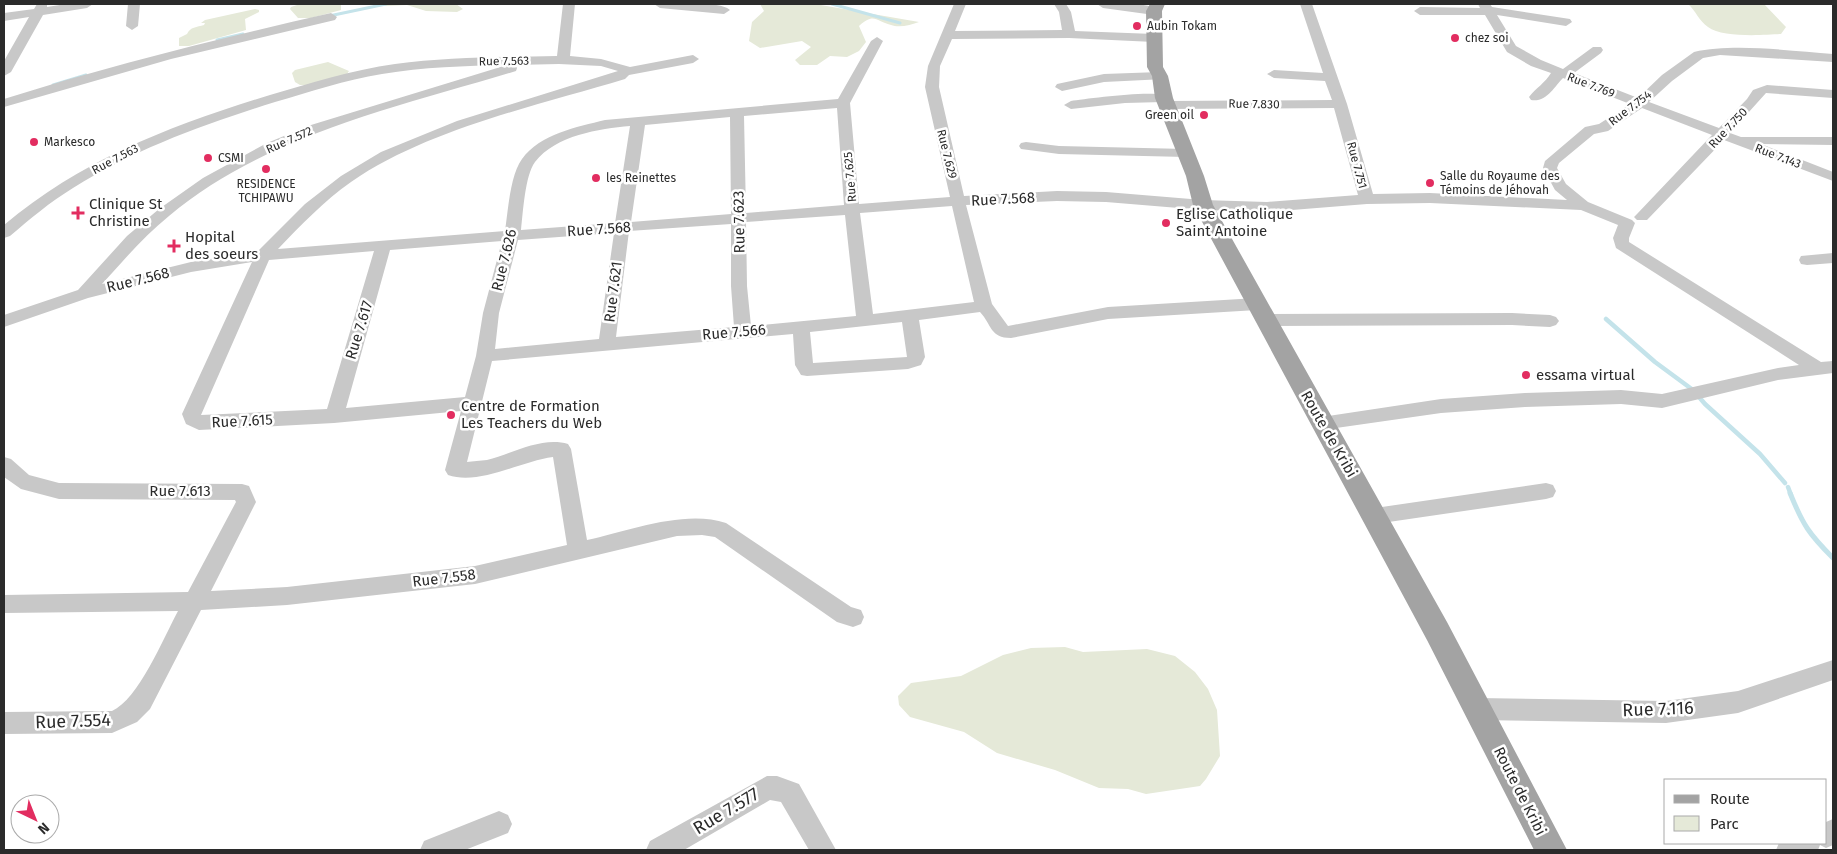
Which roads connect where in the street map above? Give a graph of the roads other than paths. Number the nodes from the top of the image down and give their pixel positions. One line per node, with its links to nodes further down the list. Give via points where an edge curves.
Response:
1 (87, 4): 10 (street)
2 (134, 4): 17 (street)
3 (569, 4): 25 (street)
4 (660, 4): 12 (street)
5 (960, 4): 19 (street, Rue 7.629)
6 (1060, 4): 18 (street)
7 (1103, 4): 9 (street)
8 (1305, 4): 33 (street, Rue 7.751)
9 (1156, 7): 20 (main road, Route de Kribi)
10 (40, 8): 14 (street); 27 (street)
11 (1486, 8): 13 (street); 16 (street); 31 (street, Rue 7.769, via 1511,48)
12 (724, 10)
13 (1420, 11)
14 (4, 17)
15 (331, 18): 38 (street, via 214,44 69,82)
16 (1566, 22)
17 (132, 26)
18 (1069, 34): 19 (street); 20 (street)
19 (946, 35): 51 (street, Rue 7.629, via 934,66 932,87)
20 (1154, 38): 32 (main road, Route de Kribi, via 1155,67)
21 (877, 41): 39 (street)
22 (1597, 50): 31 (street)
23 (1827, 58): 29 (street); 41 (street, Rue 7.754, via 1708,52 1667,78)
24 (693, 59): 28 (street)
25 (563, 60): 26 (street, Rue 7.563); 28 (street, Rue 7.563, via 614,65 625,69)
26 (536, 61): 58 (street, Rue 7.563, via 396,68 345,78 252,105 182,128 106,162 62,188); 64 (street, Rue 7.572, via 316,128 272,146 208,181 164,212 133,240)
27 (4, 72)
28 (625, 72): 61 (street, via 462,124 386,155 346,179 310,207)
29 (1833, 73)
30 (1274, 74): 33 (street)
31 (1564, 74): 36 (street, via 1556,76); 41 (street, Rue 7.769)
32 (1160, 76): 34 (street, via 1104,78); 37 (main road, Route de Kribi)
33 (1330, 77): 40 (street, Rue 7.751)
34 (1062, 87)
35 (1833, 94): 45 (street, Rue 7.750, via 1760,91)
36 (1536, 97)
37 (1166, 102): 40 (street, Rue 7.830); 42 (street, via 1125,99); 48 (main road, Route de Kribi)
38 (4, 103)
39 (843, 103): 43 (street, Rue 7.626); 54 (street, Rue 7.625)
40 (1340, 104): 50 (street, Rue 7.751)
41 (1640, 104): 45 (street, Rue 7.769); 53 (street, Rue 7.754, via 1603,128 1590,130 1552,161 1550,168 1557,182)
42 (1071, 105)
43 (737, 113): 44 (street, Rue 7.626); 56 (street, Rue 7.623)
44 (638, 122): 57 (street, Rue 7.621); 59 (street, Rue 7.626, via 606,124 578,131 550,143 528,161)
45 (1722, 134): 46 (street, via 1746,140); 49 (street, Rue 7.143); 55 (street, Rue 7.750)
46 (1833, 141)
47 (1026, 146): 48 (street, via 1059,150)
48 (1186, 152): 52 (main road, Route de Kribi)
49 (1833, 177)
50 (1367, 200): 52 (street, Rue 7.751, via 1276,206); 53 (street, via 1430,198)
51 (958, 201): 52 (street, Rue 7.568, via 1057,196); 54 (street, Rue 7.568); 65 (street, Rue 7.629)
52 (1203, 204): 66 (main road, Route de Kribi)
53 (1583, 205): 75 (street, via 1628,223 1621,238 1622,244)
54 (852, 210): 56 (street, Rue 7.568); 68 (street, Rue 7.625)
55 (1642, 217)
56 (739, 219): 57 (street, Rue 7.568); 72 (street, Rue 7.623)
57 (622, 228): 59 (street, Rue 7.568); 73 (street, Rue 7.621)
58 (4, 233)
59 (512, 235): 60 (street, Rue 7.568); 74 (street, Rue 7.626, via 491,313)
60 (384, 245): 61 (street, Rue 7.568); 77 (street, Rue 7.617)
61 (262, 255): 64 (street, Rue 7.568, via 191,267); 77 (street, Rue 7.615, via 191,414 193,419 199,423)
62 (1833, 258): 63 (street)
63 (1808, 260)
64 (84, 294): 69 (street, Rue 7.568)
65 (984, 306): 66 (street, via 999,329 1005,332 1108,313); 67 (street, Rue 7.566)
66 (1262, 312): 70 (street); 78 (main road, Route de Kribi)
67 (910, 317): 68 (street, Rue 7.566); 71 (street, via 916,357 908,363 807,370)
68 (865, 320): 71 (street, Rue 7.566)
69 (4, 321)
70 (1550, 321)
71 (800, 326): 72 (street, Rue 7.566)
72 (743, 331): 73 (street, Rue 7.566)
73 (607, 343): 74 (street, Rue 7.566)
74 (485, 356): 76 (street, Rue 7.626)
75 (1826, 368): 78 (street, via 1778,374 1662,401 1622,397 1525,400 1441,406)
76 (471, 403): 77 (street, Rue 7.615); 82 (street, Rue 7.626, via 455,470 485,468 536,452 561,449)
77 (334, 416)
78 (1322, 422): 81 (main road, Route de Kribi)
79 (4, 464): 83 (street, Rue 7.613, via 13,476 59,491 242,492 246,502)
80 (1546, 491): 81 (street)
81 (1375, 516): 87 (main road, Route de Kribi)
82 (578, 550): 83 (street, Rue 7.558, via 476,575 287,596); 85 (street, Rue 7.558, via 677,528 719,530 845,615)
83 (194, 601): 84 (street, Rue 7.558); 88 (street, Rue 7.554, via 142,701 124,718 112,722)
84 (4, 604)
85 (854, 617)
86 (1833, 670): 87 (street, Rue 7.116, via 1738,702 1666,712)
87 (1477, 709): 94 (main road, Route de Kribi)
88 (4, 724)
89 (499, 824): 91 (street)
90 (1805, 844): 95 (street)
91 (433, 850)
92 (659, 850): 93 (street, Rue 7.577, via 766,788 777,788 790,793)
93 (824, 850)
94 (1550, 850)
95 (1790, 850)

